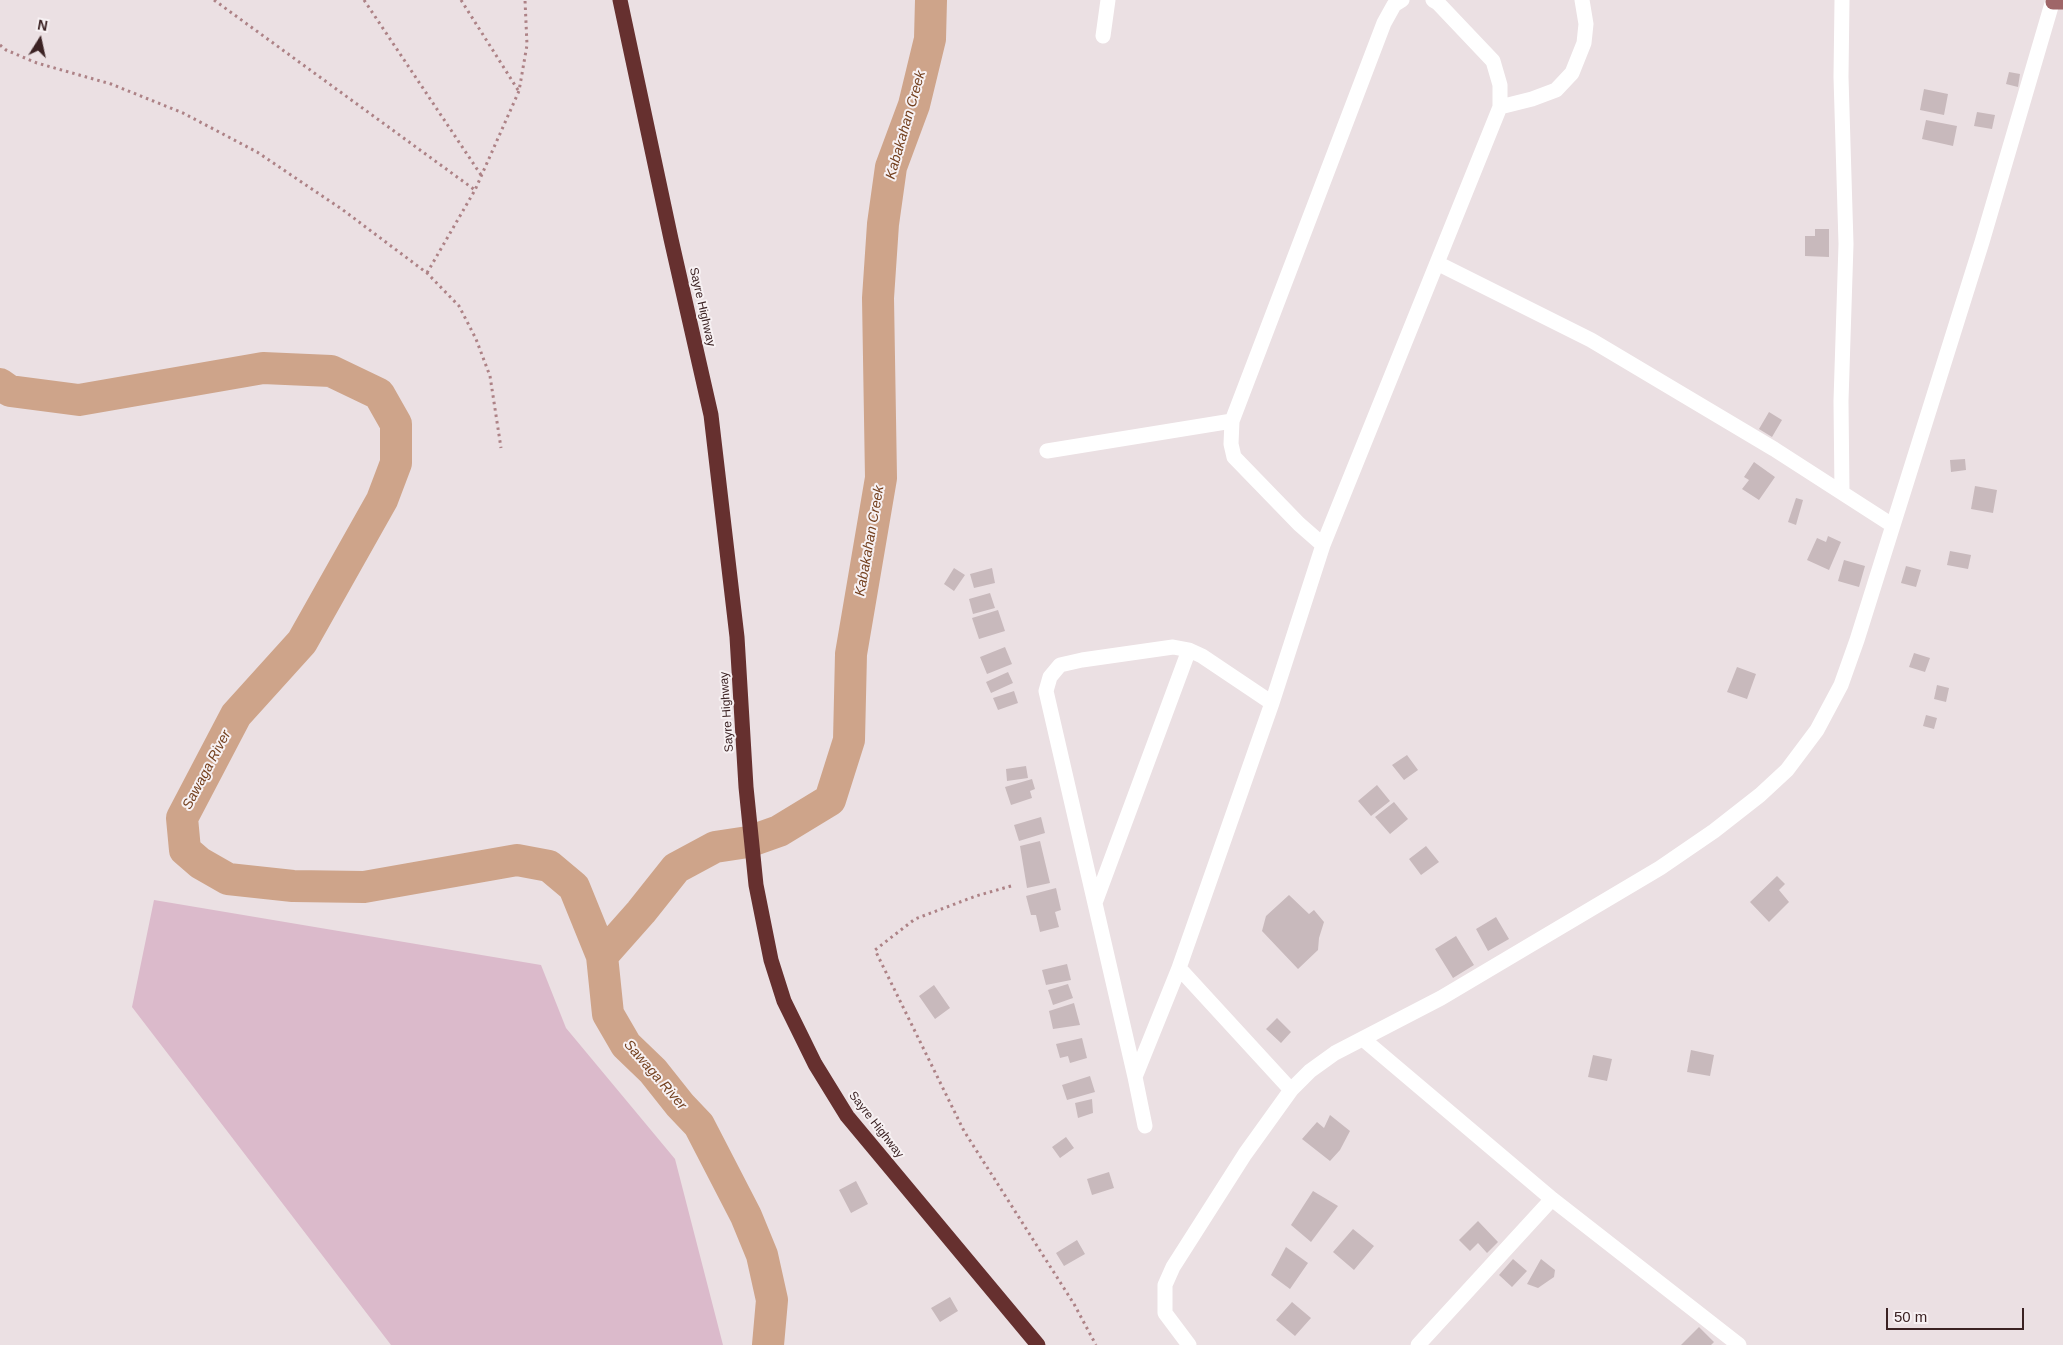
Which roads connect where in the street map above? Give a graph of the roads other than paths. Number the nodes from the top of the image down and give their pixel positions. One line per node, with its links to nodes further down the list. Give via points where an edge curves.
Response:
1 (620, 0): 25 (highway, Sayre Highway, via 711,414 737,637 756,885 771,960 784,1001 815,1064 847,1116)
2 (1108, 0): 8 (street)
3 (1402, 0): 11 (street, via 1394,5 1384,23)
4 (1433, 0): 9 (street, via 1493,61 1500,85)
5 (1582, 0): 9 (street, via 1586,24 1584,43 1572,73 1556,90)
6 (1842, 0): 13 (street, via 1840,77 1846,244)
7 (2056, 1): 14 (street)
8 (1103, 36)
9 (1500, 107): 10 (street)
10 (1437, 263): 13 (street, via 1591,340); 15 (street)
11 (1232, 421): 12 (street); 15 (street, via 1234,457)
12 (1047, 451)
13 (1842, 493): 14 (street)
14 (1892, 525): 20 (street, via 1840,685 1817,730 1787,770 1714,831 1660,868 1441,998)
15 (1323, 545): 17 (street)
16 (1189, 650): 17 (street); 18 (street); 18 (street, via 1173,647 1082,660 1060,665 1050,677 1046,691)
17 (1272, 703): 19 (street)
18 (1095, 903): 21 (street)
19 (1179, 968): 21 (street); 22 (street)
20 (1364, 1039): 22 (street, via 1335,1053); 24 (street)
21 (1135, 1077): 23 (street)
22 (1291, 1090): 26 (street, via 1214,1201 1165,1285 1165,1313)
23 (1145, 1126)
24 (1552, 1199): 27 (street); 28 (street)
25 (1038, 1345)
26 (1189, 1345)
27 (1418, 1345)
28 (1739, 1345)

